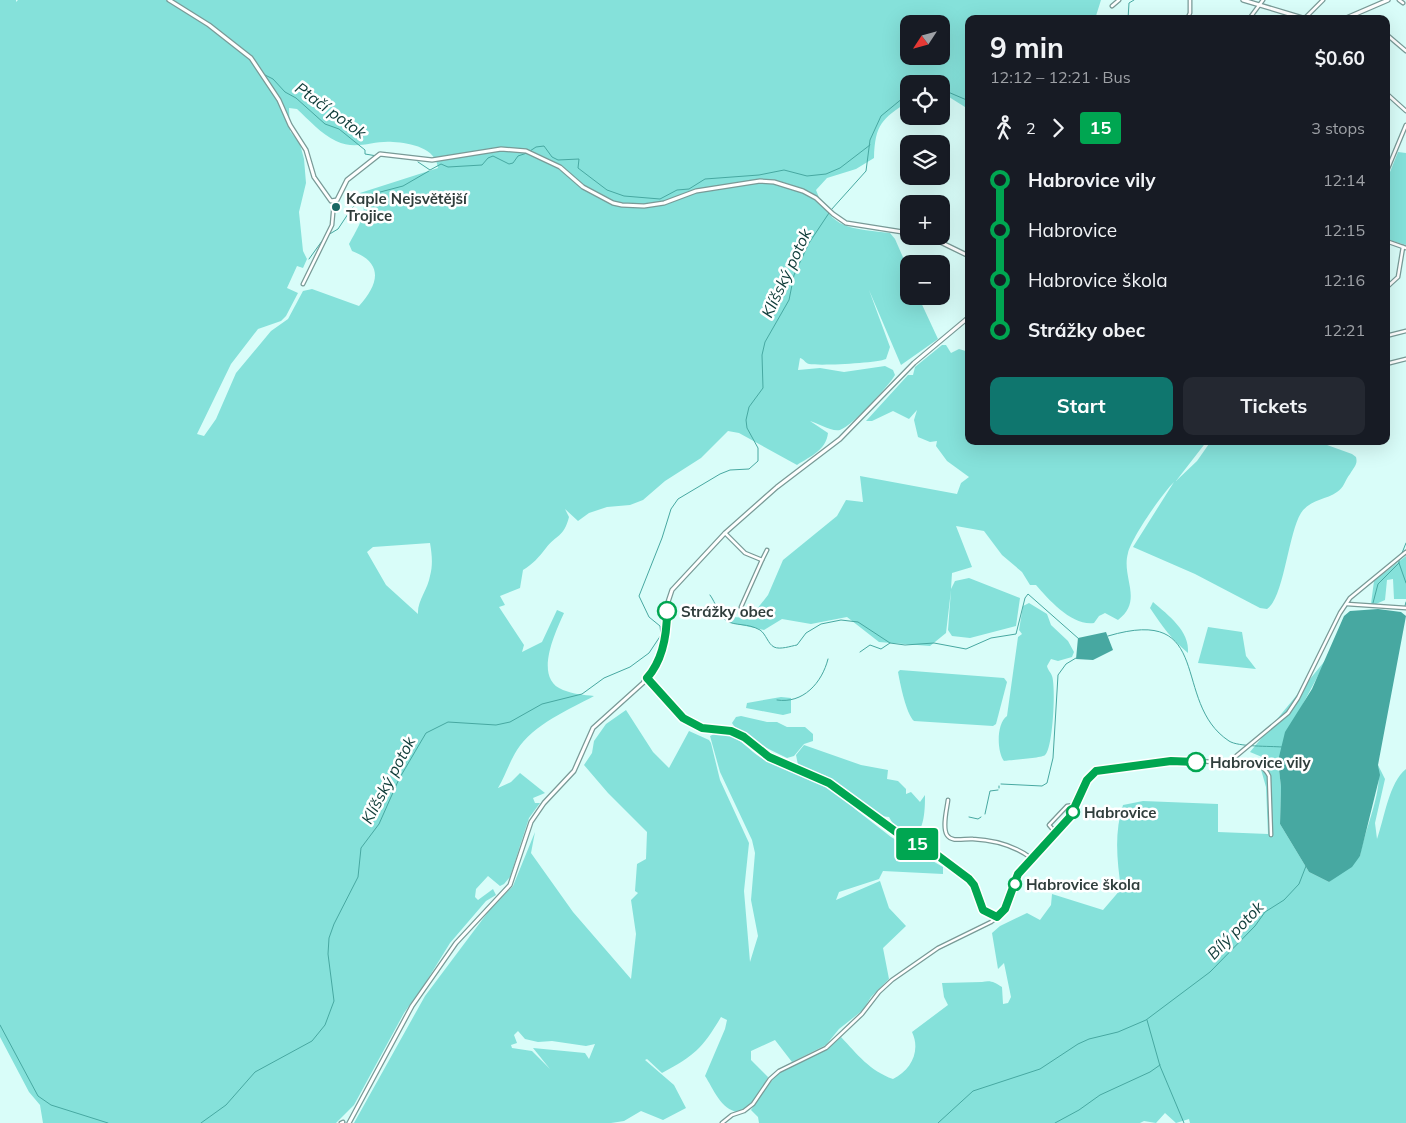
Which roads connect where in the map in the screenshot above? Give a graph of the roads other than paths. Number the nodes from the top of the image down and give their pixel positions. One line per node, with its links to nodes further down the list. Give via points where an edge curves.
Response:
1 (169, 0): 23 (main road, via 209,25 251,58 306,150 314,177)
2 (1113, 0): 3 (street, via 1112,6)
3 (1119, 0)
4 (1190, 0): 12 (street)
5 (1243, 0): 11 (main road)
6 (1262, 0): 11 (street)
7 (1324, 0): 15 (street)
8 (1388, 0): 16 (main road)
9 (1399, 0): 10 (street)
10 (1403, 4)
11 (1260, 5): 13 (street); 14 (main road)
12 (1189, 15)
13 (1252, 15)
14 (1295, 15)
15 (1309, 15)
16 (1353, 15)
17 (1390, 37): 18 (street)
18 (1406, 51)
19 (1390, 97): 20 (street)
20 (1406, 111)
21 (1406, 125): 22 (street)
22 (1390, 162)
23 (334, 202): 24 (main road, via 347,180 380,154 432,160 501,149 526,151 560,167 582,187 622,205 664,203 696,191 760,181 774,182 803,190 846,223); 29 (street, via 332,225)
24 (900, 232)
25 (1390, 242): 27 (street)
26 (946, 245): 28 (main road)
27 (1405, 247): 30 (street, via 1398,277)
28 (965, 254)
29 (303, 284)
30 (1390, 284)
31 (965, 320): 36 (main road, via 904,372 840,439 777,486)
32 (1406, 332): 33 (street)
33 (1390, 335)
34 (1406, 359): 35 (street)
35 (1390, 363)
36 (725, 533): 39 (street, via 744,553); 43 (main road, via 670,592 664,642 658,662)
37 (767, 550): 39 (street)
38 (1406, 552): 40 (street, via 1350,598)
39 (762, 560): 41 (street)
40 (1347, 604): 42 (street); 44 (street, via 1288,713)
41 (741, 607)
42 (1406, 608)
43 (647, 678): 50 (street, via 683,718 702,728 731,731 744,737 769,757 829,783 903,837 929,849 969,879 983,910); 51 (main road, via 596,724 571,775 536,814 529,827 510,885 456,943 412,1006)
44 (1229, 762): 46 (street, via 1171,761 1096,771 1087,780); 48 (street, via 1261,765 1266,769)
45 (948, 800): 49 (street, via 946,832 951,839 990,841 1021,850)
46 (1076, 805): 47 (street, via 1070,817); 47 (street, via 1067,806 1049,825)
47 (1055, 832): 49 (street)
48 (1271, 835)
49 (1031, 858): 50 (street, via 1018,874 1005,909)
50 (997, 917): 52 (street, via 957,937 908,968 826,1048 779,1071 753,1104)
51 (349, 1123)
52 (722, 1123)

